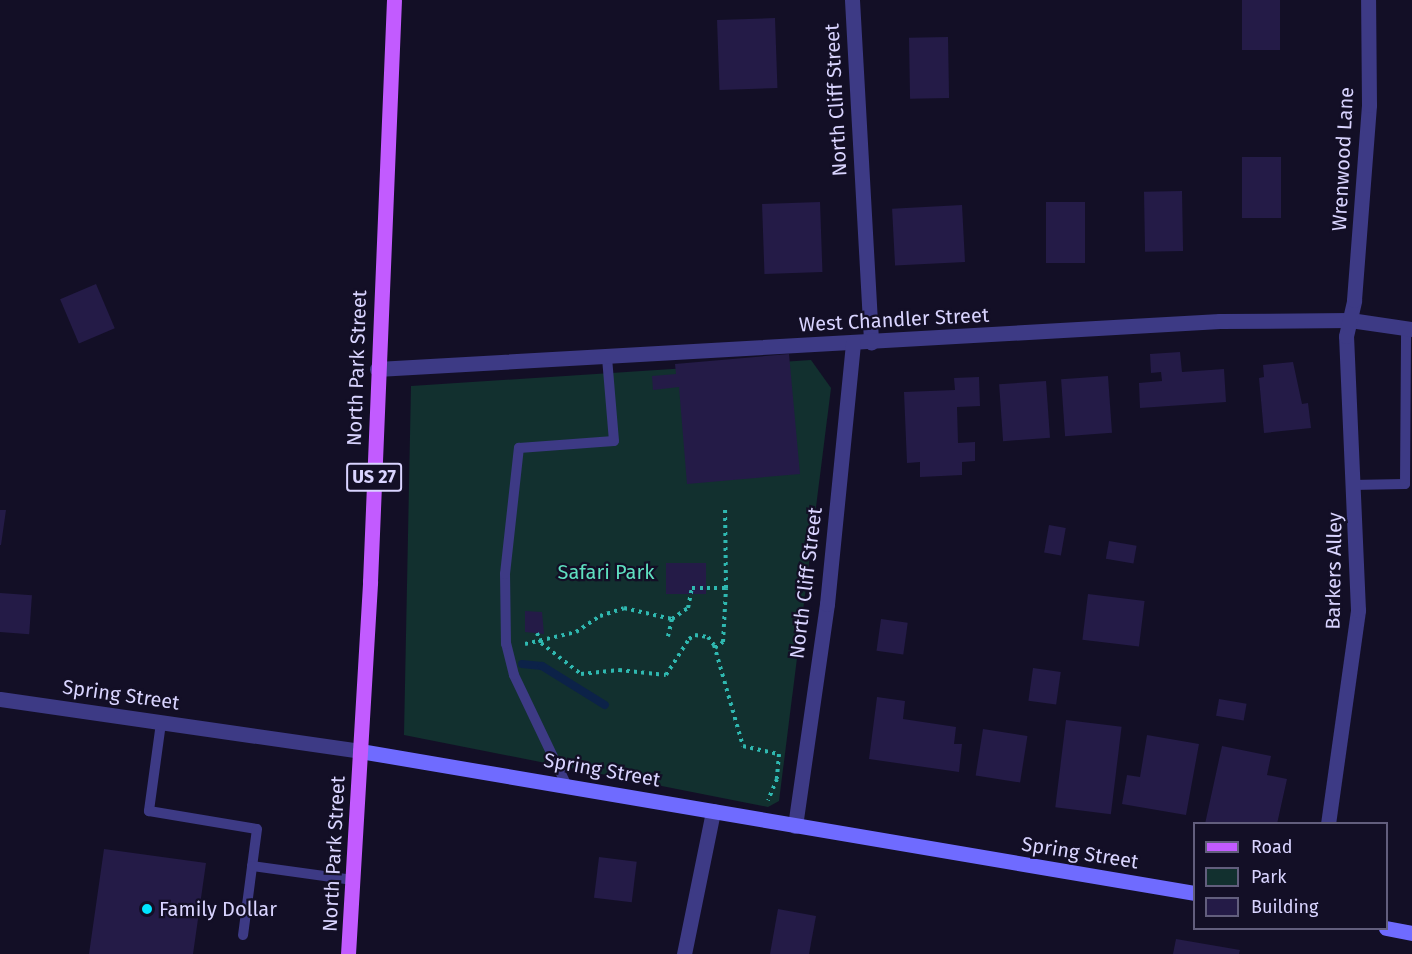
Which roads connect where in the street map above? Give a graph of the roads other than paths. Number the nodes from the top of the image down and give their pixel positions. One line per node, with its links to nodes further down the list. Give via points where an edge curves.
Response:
1 (394, 0): 9 (main road, North Park Street / US 27)
2 (852, 0): 6 (street, North Cliff Street)
3 (1368, 0): 4 (street, Wrenwood Lane, via 1369,105)
4 (1350, 320): 5 (street, West Chandler Street); 6 (street, West Chandler Street, via 1220,321); 10 (street, Barkers Alley, via 1346,336)
5 (1409, 328): 11 (lane)
6 (871, 342): 7 (street, West Chandler Street)
7 (853, 343): 8 (street, West Chandler Street); 18 (street, North Cliff Street, via 827,604)
8 (607, 358): 9 (street, West Chandler Street); 15 (lane, via 614,441 519,448 505,574 506,644 514,675)
9 (377, 369): 14 (main road, North Park Street / US 27)
10 (1352, 485): 11 (lane); 17 (street, Barkers Alley, via 1358,610)
11 (1408, 485)
12 (0, 699): 13 (street, Spring Street)
13 (161, 723): 14 (street, Spring Street); 19 (lane, via 148,811 257,829)
14 (360, 751): 15 (street, Spring Street); 20 (main road, North Park Street / US 27)
15 (566, 784): 16 (street, Spring Street)
16 (713, 811): 18 (street, Spring Street); 26 (street)
17 (1328, 822)
18 (795, 826): 21 (street, Spring Street)
19 (252, 866): 20 (lane); 24 (lane)
20 (353, 880): 25 (main road, North Park Street / US 27)
21 (1193, 893)
22 (1388, 928): 23 (street)
23 (1412, 933)
24 (243, 934)
25 (348, 954)
26 (684, 954)

